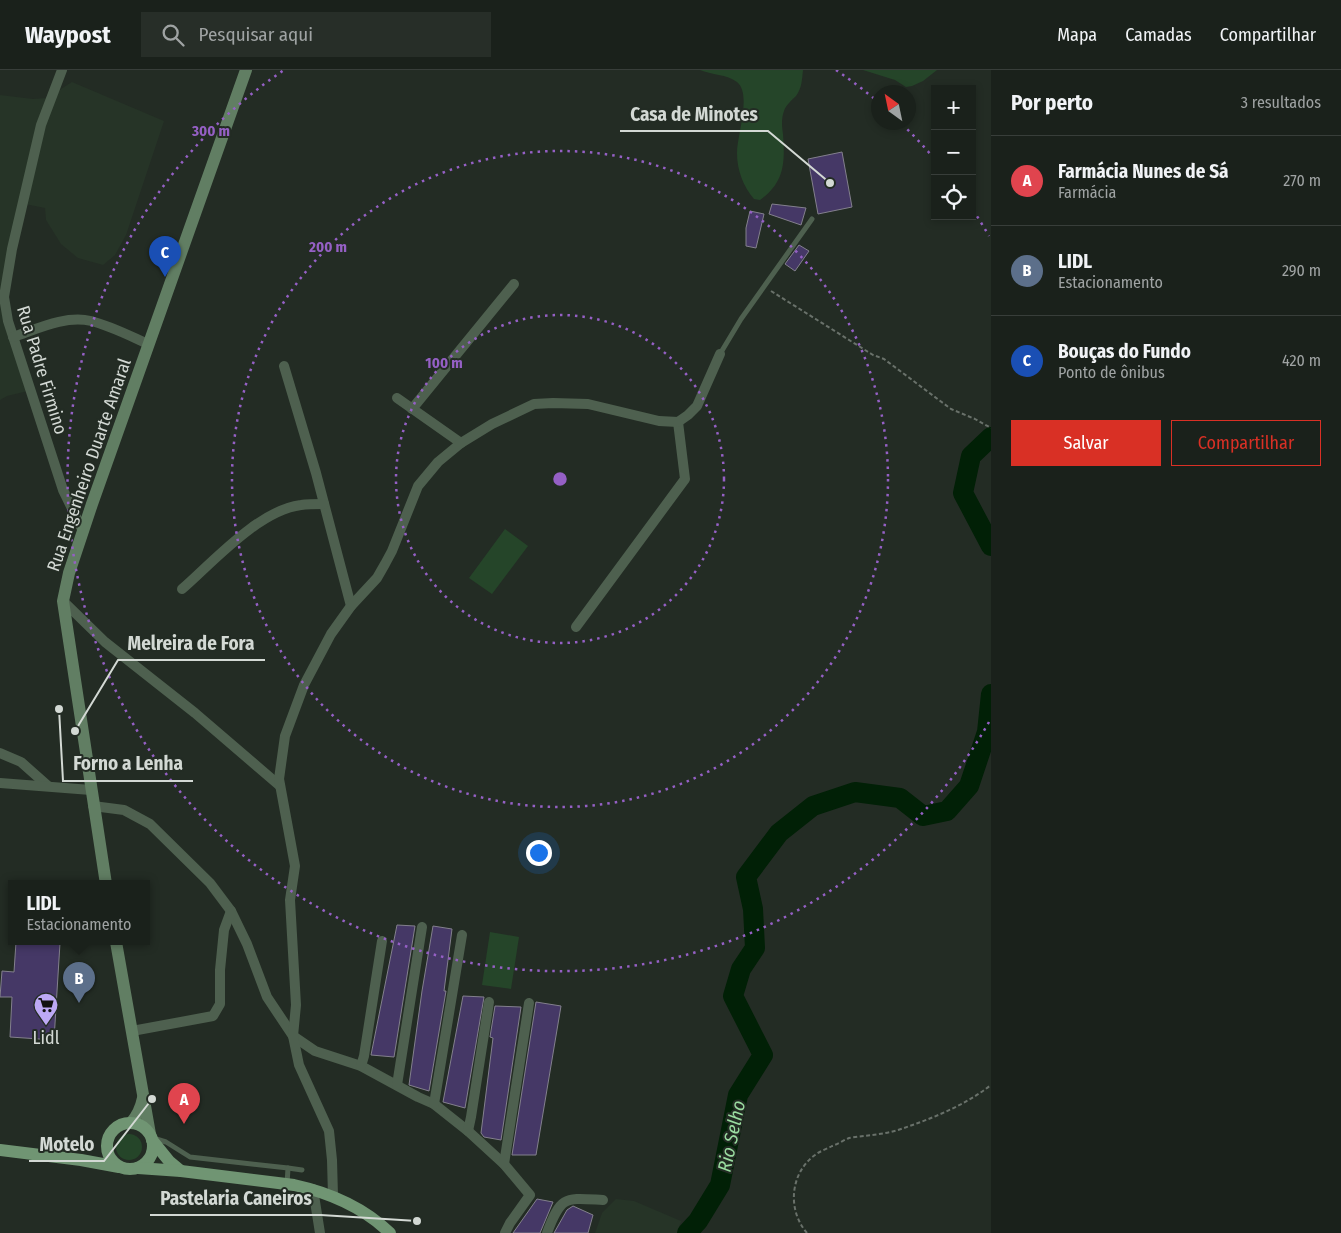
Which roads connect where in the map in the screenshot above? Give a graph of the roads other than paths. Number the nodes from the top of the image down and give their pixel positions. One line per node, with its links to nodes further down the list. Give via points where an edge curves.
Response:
1 (62, 70): 5 (street, Rua Padre Firmino, via 41,125 12,249 4,297)
2 (246, 70): 6 (main road, Rua Engenheiro Duarte Amaral)
3 (812, 219): 7 (lane)
4 (514, 284): 10 (street)
5 (13, 337): 6 (street, via 58,322 79,320 91,321); 14 (street, Rua Padre Firmino, via 63,490)
6 (148, 344): 14 (main road, Rua Engenheiro Duarte Amaral)
7 (720, 354): 11 (street, via 697,406)
8 (284, 366): 13 (street)
9 (397, 398): 10 (street)
10 (412, 409): 12 (street)
11 (678, 422): 12 (street, via 659,421 588,404 553,402 534,404); 18 (street, via 685,479)
12 (461, 443): 17 (street, via 438,462 418,486 392,552 377,578)
13 (324, 504): 15 (street, via 300,504 273,513); 17 (street)
14 (83, 531): 16 (main road, Rua Engenheiro Duarte Amaral)
15 (182, 589)
16 (62, 601): 22 (street, via 104,642 195,713); 23 (main road, Rua Engenheiro Duarte Amaral)
17 (351, 606): 22 (street, via 331,634 304,685 285,736)
18 (576, 627)
19 (0, 753): 21 (street, via 21,762)
20 (0, 782): 21 (street)
21 (48, 786): 23 (street)
22 (280, 786): 34 (street, via 295,866 290,900 296,1005)
23 (91, 790): 24 (main road, Rua Engenheiro Duarte Amaral)
24 (93, 806): 25 (main road, Rua Engenheiro Duarte Amaral); 26 (street, via 124,810 150,824 210,883)
25 (105, 880)
26 (231, 911): 33 (street, via 224,930 220,1004 213,1016); 34 (street, via 267,997)
27 (422, 927): 36 (street)
28 (462, 935): 38 (street)
29 (382, 941): 35 (street)
30 (117, 945): 33 (main road)
31 (489, 1002): 40 (street)
32 (529, 1003): 45 (street)
33 (132, 1031): 37 (main road)
34 (293, 1036): 35 (street, via 315,1051); 53 (street, via 299,1065 328,1131)
35 (361, 1066): 36 (street)
36 (397, 1085): 38 (street)
37 (144, 1095): 39 (main road); 41 (main road)
38 (434, 1104): 40 (street)
39 (131, 1123): 41 (main road, via 138,1124); 42 (main road, via 116,1127)
40 (468, 1131): 45 (street)
41 (151, 1137): 47 (main road, via 153,1148 150,1157); 48 (lane, via 190,1157); 50 (main road, via 169,1161)
42 (106, 1143): 44 (main road); 46 (main road, via 112,1161)
43 (0, 1150): 44 (main road)
44 (81, 1160): 46 (main road)
45 (504, 1164): 57 (street, via 530,1195)
46 (120, 1167): 47 (main road)
47 (138, 1168): 50 (main road)
48 (288, 1168): 49 (lane); 51 (lane)
49 (302, 1170)
50 (182, 1171): 51 (main road)
51 (287, 1184): 52 (main road)
52 (312, 1189): 53 (main road); 55 (street)
53 (333, 1196): 56 (main road, via 372,1216)
54 (603, 1200): 58 (street, via 564,1201 555,1212)
55 (320, 1233)
56 (390, 1233)
57 (505, 1233)
58 (547, 1233)

